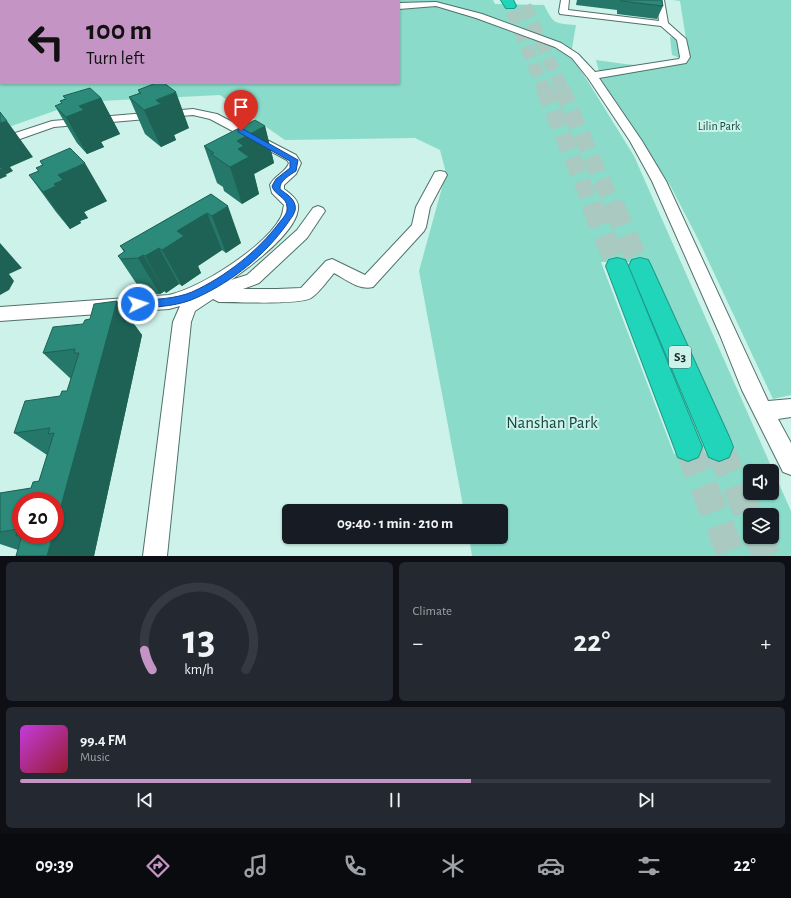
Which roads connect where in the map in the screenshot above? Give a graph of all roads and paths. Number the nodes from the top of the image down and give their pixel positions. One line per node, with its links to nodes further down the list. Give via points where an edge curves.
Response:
1 (565, 0): 4 (street, via 563,12)
2 (653, 0): 4 (street, via 661,1)
3 (400, 6): 8 (street, via 436,4 479,16 558,45 575,56)
4 (664, 24): 7 (street, via 681,39 685,57)
5 (662, 54): 7 (street)
6 (589, 57): 8 (street, via 595,71)
7 (683, 61): 8 (street)
8 (592, 76): 15 (street, via 636,141 659,181)
9 (0, 142): 13 (street, via 52,124 193,112 213,116 292,158 295,163 294,169 278,181 276,186 292,205 291,213 284,224 241,266 194,295 169,302)
10 (440, 175): 12 (street, via 423,207 419,227 367,283 332,265 305,294)
11 (318, 211): 12 (street, via 302,234 253,279)
12 (207, 295): 19 (street, via 188,306 182,322)
13 (0, 314)
14 (791, 408): 15 (street)
15 (763, 412): 18 (street)
16 (688, 447): 17 (highway, S3, via 629,266)
17 (720, 447)
18 (791, 464)
19 (155, 556)

